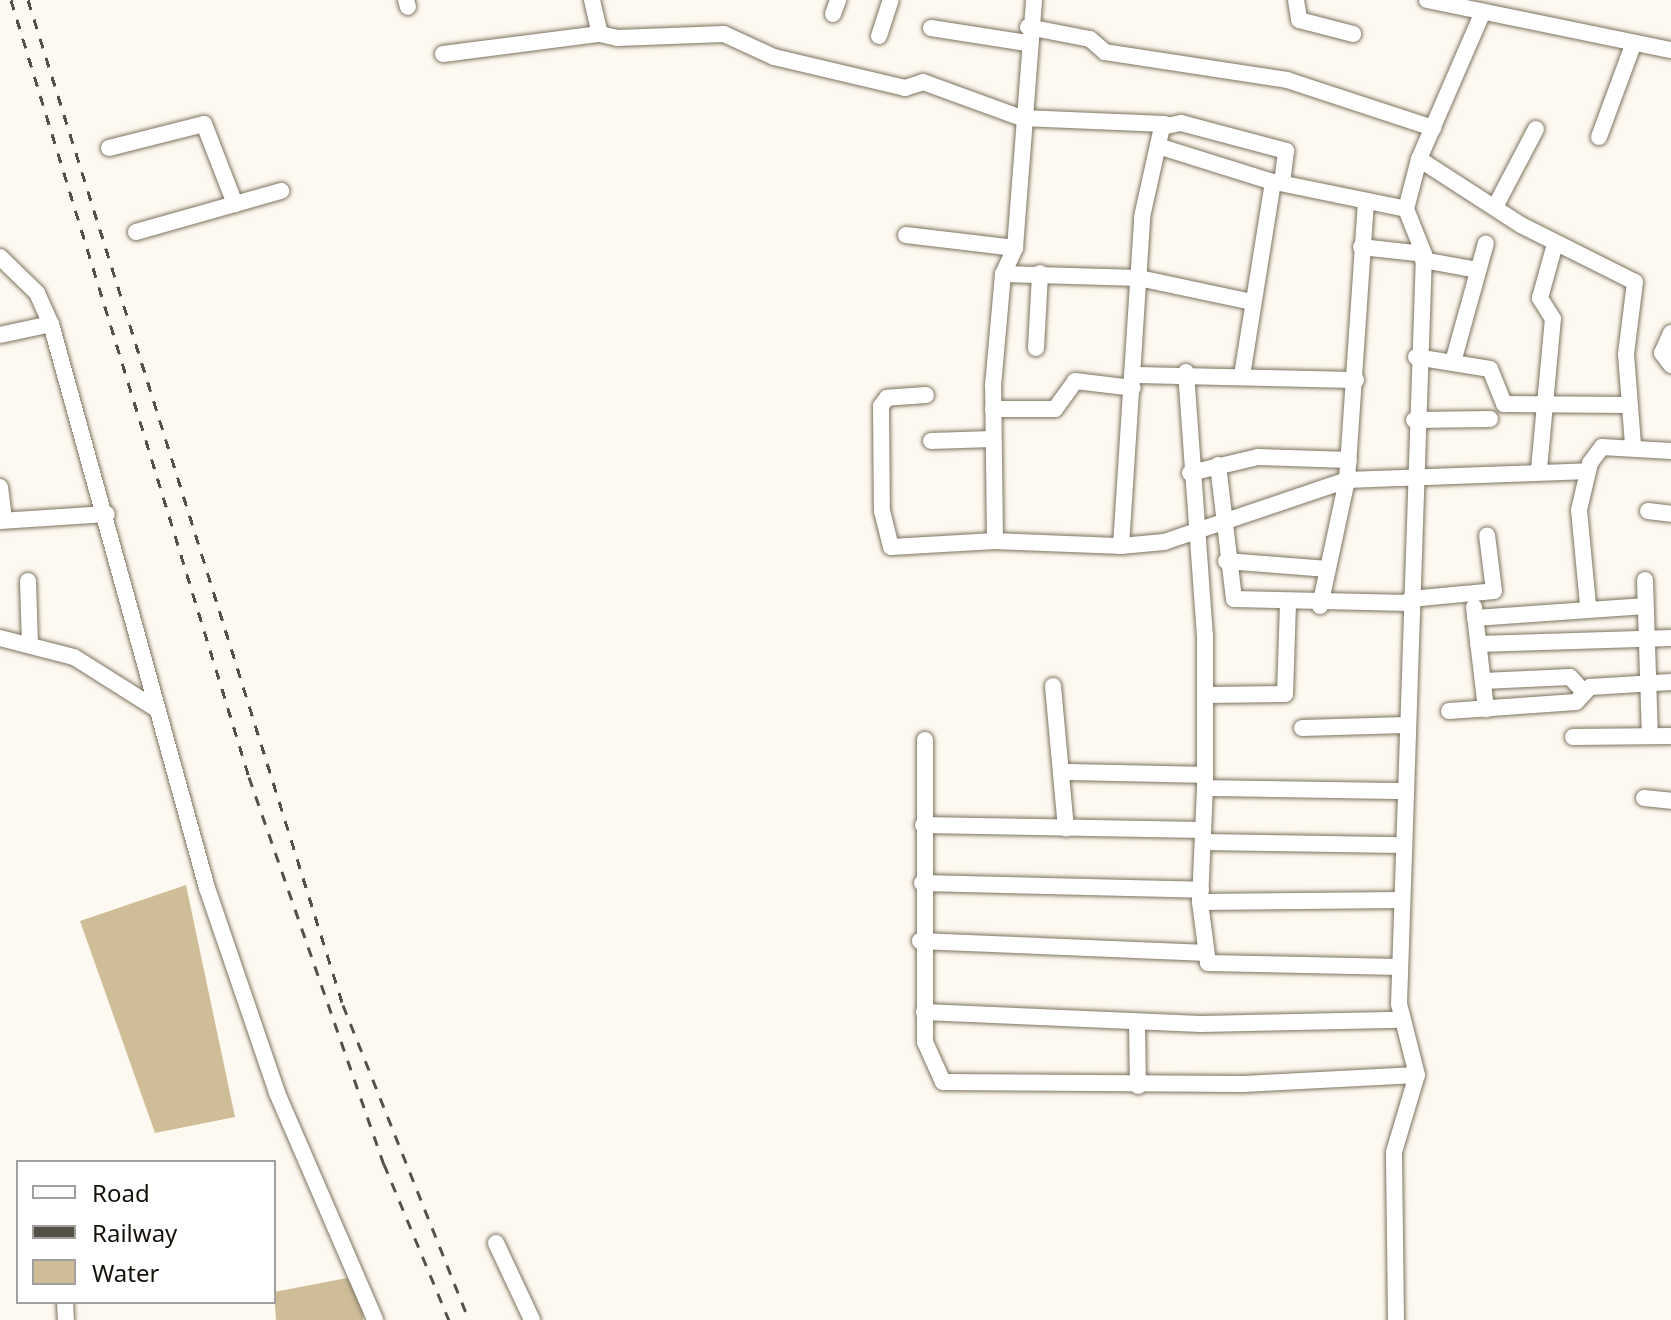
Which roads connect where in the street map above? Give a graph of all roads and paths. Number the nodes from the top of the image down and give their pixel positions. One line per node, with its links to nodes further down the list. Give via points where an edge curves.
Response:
1 (592, 0): 9 (street)
2 (891, 0): 12 (street)
3 (1034, 0): 11 (street)
4 (1296, 0): 10 (street, via 1299,20)
5 (1427, 0): 6 (street)
6 (1452, 3): 7 (street)
7 (1483, 12): 13 (street); 18 (street)
8 (931, 28): 11 (street)
9 (600, 34): 15 (street); 16 (street, via 724,34 774,57 905,88 923,82)
10 (1353, 34)
11 (1028, 35): 16 (street); 18 (street, via 1090,39 1105,52 1287,80)
12 (879, 36)
13 (1633, 45): 14 (street); 20 (street)
14 (1671, 50)
15 (443, 54)
16 (1022, 118): 17 (street); 35 (street)
17 (1165, 124): 21 (street); 24 (street, via 1286,151)
18 (1433, 128): 23 (street)
19 (1536, 129): 28 (street)
20 (1599, 137)
21 (1158, 146): 24 (street); 41 (street)
22 (109, 148): 27 (street, via 204,124)
23 (1419, 159): 28 (street); 29 (street)
24 (1278, 182): 26 (street); 42 (street)
25 (281, 191): 27 (street)
26 (1366, 201): 29 (street); 34 (street)
27 (235, 204): 30 (street)
28 (1495, 207): 33 (street)
29 (1406, 209): 37 (street)
30 (136, 232)
31 (906, 235): 35 (street)
32 (1486, 243): 38 (street)
33 (1555, 244): 55 (street, via 1540,291 1553,319); 56 (street, via 1635,282 1627,307)
34 (1361, 247): 37 (street); 52 (street)
35 (1015, 248): 40 (street)
36 (0, 257): 43 (street, via 37,293)
37 (1423, 257): 38 (street); 47 (street)
38 (1478, 270): 48 (street, via 1475,302 1458,324)
39 (1040, 273): 40 (street); 41 (street); 46 (street)
40 (1003, 274): 57 (street)
41 (1139, 278): 42 (street); 53 (street)
42 (1252, 302): 51 (street)
43 (51, 324): 45 (street); 73 (street)
44 (1671, 333): 49 (street, via 1662,353)
45 (0, 335)
46 (1036, 348)
47 (1416, 357): 48 (street); 59 (street)
48 (1453, 362): 55 (street, via 1490,369 1500,403)
49 (1671, 365)
50 (1186, 372): 51 (street); 53 (street); 68 (street)
51 (1242, 375): 52 (street)
52 (1356, 380): 64 (street)
53 (1133, 381): 57 (street, via 1075,381 1055,409); 80 (street)
54 (926, 395): 79 (street, via 887,398 881,406 882,511 891,547)
55 (1545, 403): 56 (street); 66 (street)
56 (1627, 405): 62 (street)
57 (993, 409): 60 (street)
58 (1490, 419): 59 (street)
59 (1414, 420): 69 (street)
60 (992, 439): 61 (street); 79 (street)
61 (931, 441)
62 (1633, 446): 63 (street); 67 (street, via 1602,447)
63 (1671, 451)
64 (1349, 460): 65 (street, via 1258,457); 70 (street)
65 (1218, 465): 68 (street); 76 (street)
66 (1539, 469): 67 (street); 69 (street)
67 (1588, 471): 88 (street, via 1579,510)
68 (1190, 473): 77 (street)
69 (1412, 474): 70 (street); 86 (street)
70 (1347, 480): 76 (street); 82 (street)
71 (0, 487): 75 (street)
72 (1648, 511): 74 (street)
73 (107, 514): 75 (street); 103 (street)
74 (1671, 514)
75 (2, 521)
76 (1225, 521): 77 (street); 81 (street)
77 (1195, 531): 80 (street); 102 (street)
78 (1487, 535): 85 (street, via 1495,588)
79 (995, 541): 80 (street)
80 (1121, 546)
81 (1226, 561): 82 (street); 87 (street, via 1234,599)
82 (1328, 569): 89 (street)
83 (1645, 580): 90 (street)
84 (28, 581): 95 (street)
85 (1472, 595): 86 (street); 91 (street)
86 (1410, 601): 89 (street); 106 (street)
87 (1288, 604): 89 (street); 102 (street, via 1285,694)
88 (1588, 605): 90 (street); 91 (street)
89 (1320, 606)
90 (1646, 606): 92 (street)
91 (1475, 618): 96 (street)
92 (1647, 636): 94 (street); 96 (street); 98 (street)
93 (0, 638): 95 (street)
94 (1671, 638)
95 (30, 644): 103 (street, via 74,657)
96 (1478, 644): 97 (street)
97 (1483, 681): 101 (street, via 1570,677); 104 (street)
98 (1650, 682): 99 (street); 101 (street); 108 (street)
99 (1671, 682)
100 (1053, 686): 112 (street)
101 (1584, 692): 104 (street, via 1576,702)
102 (1205, 695): 113 (street)
103 (155, 708): 133 (street, via 277,1093)
104 (1486, 709): 105 (street)
105 (1449, 711)
106 (1406, 725): 107 (street); 114 (street)
107 (1302, 728)
108 (1650, 736): 109 (street); 110 (street)
109 (1671, 736)
110 (1573, 737)
111 (925, 740): 117 (street)
112 (1065, 772): 113 (street); 118 (street)
113 (1204, 781): 114 (street); 119 (street)
114 (1403, 791): 120 (street)
115 (1644, 798): 116 (street)
116 (1671, 801)
117 (923, 825): 118 (street); 121 (street)
118 (1066, 828): 119 (street)
119 (1203, 836): 120 (street); 122 (street)
120 (1402, 845): 123 (street)
121 (922, 883): 122 (street); 124 (street)
122 (1201, 896): 123 (street); 125 (street)
123 (1401, 900): 126 (street)
124 (920, 941): 125 (street); 127 (street)
125 (1202, 953): 126 (street, via 1220,965)
126 (1400, 967): 128 (street)
127 (924, 1012): 129 (street); 131 (street, via 930,1064 943,1082)
128 (1400, 1020): 129 (street); 130 (street)
129 (1137, 1023): 131 (street)
130 (1417, 1075): 131 (street); 135 (street, via 1394,1152)
131 (1138, 1086)
132 (496, 1243): 134 (street)
133 (375, 1320)
134 (532, 1320)
135 (1396, 1320)

